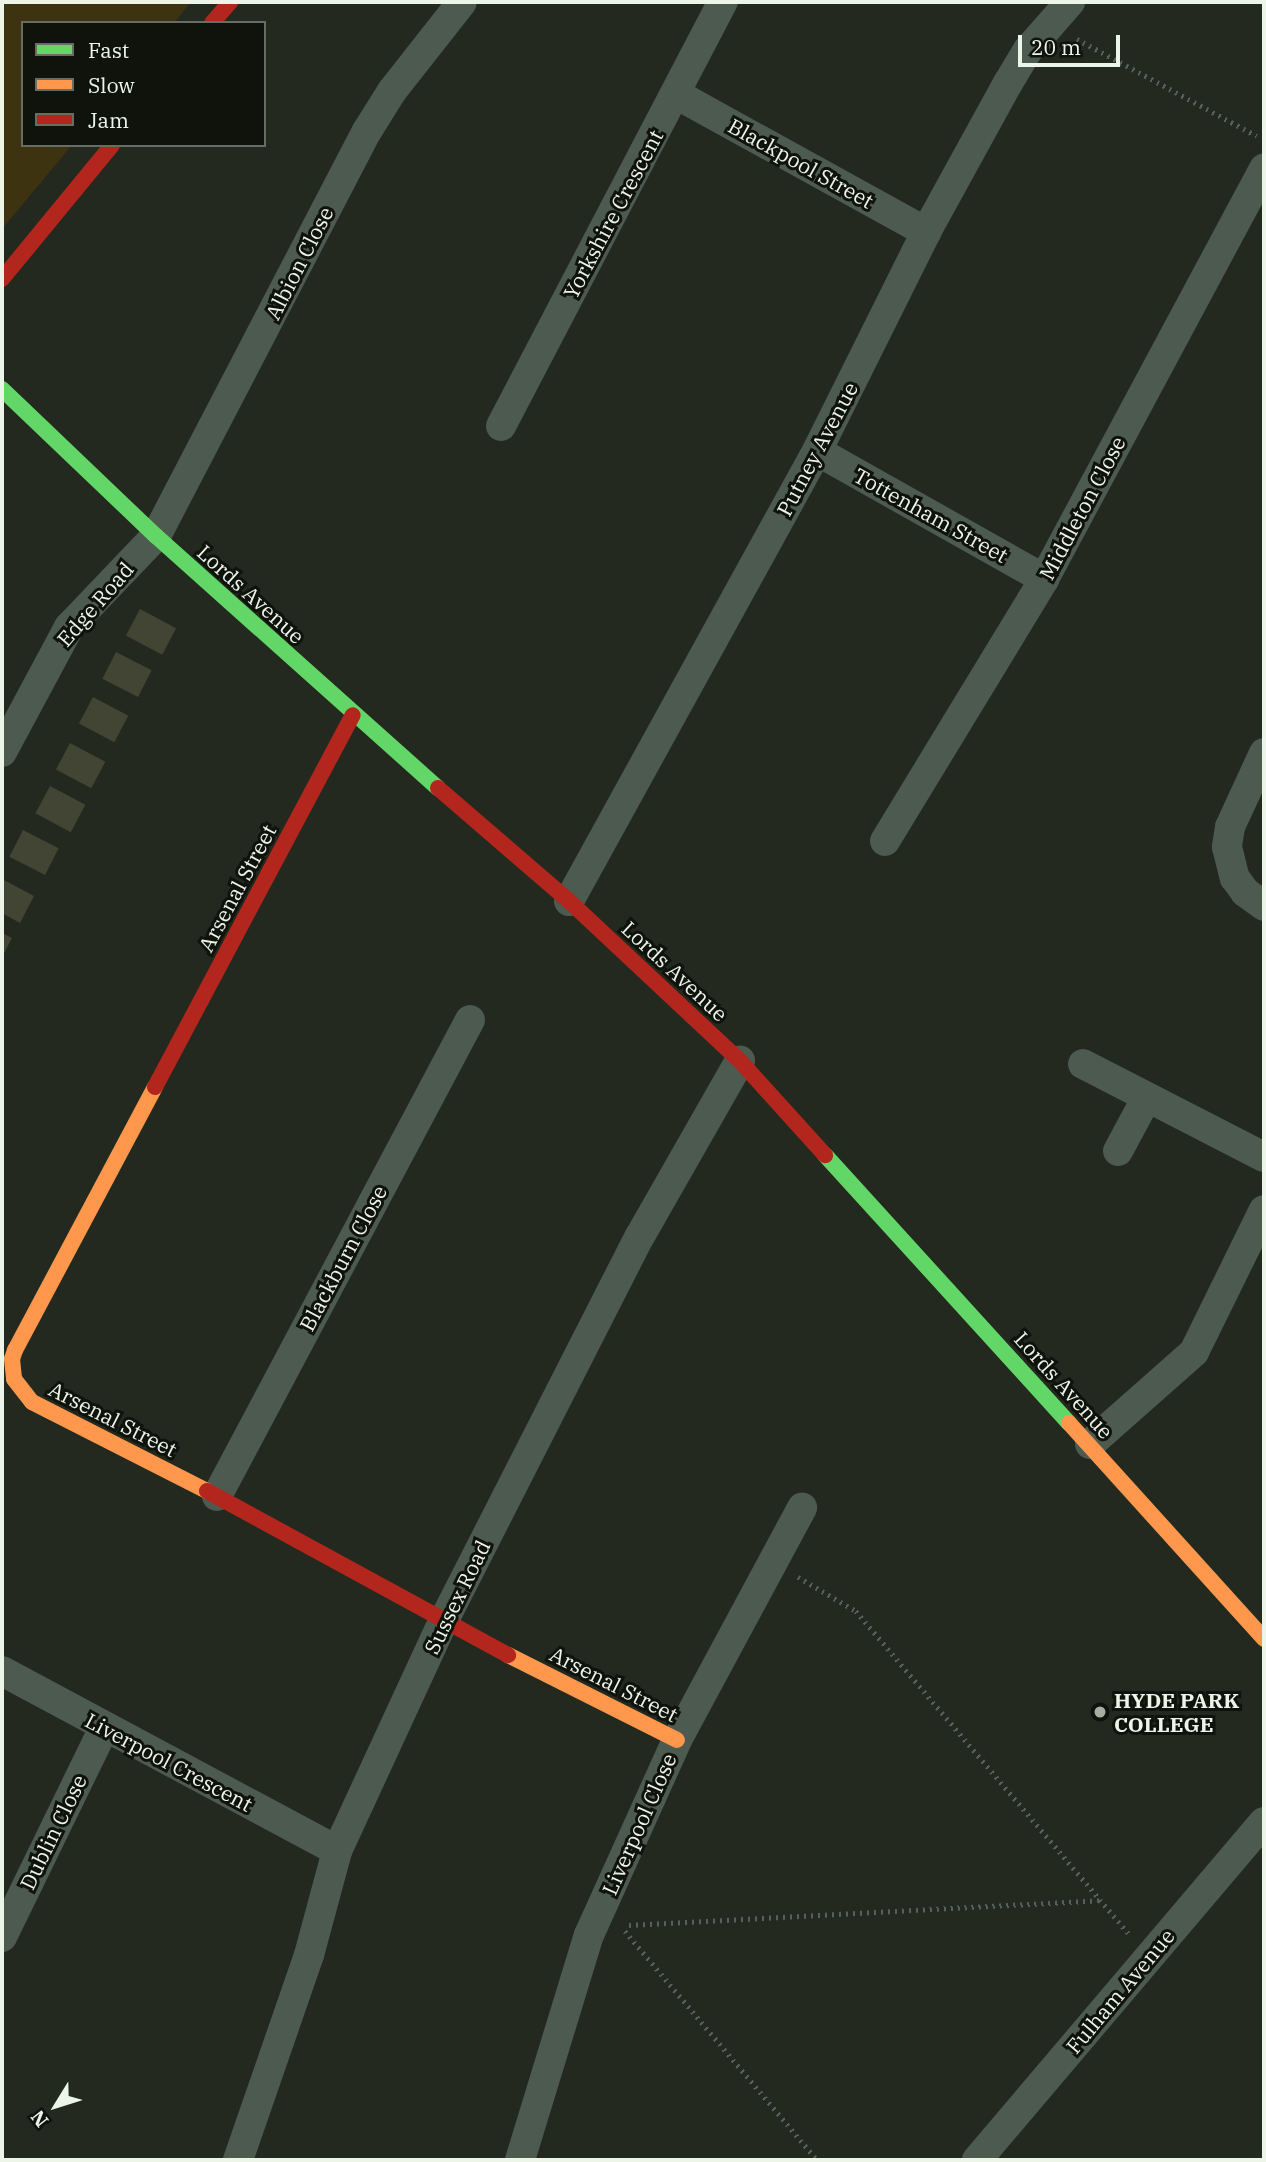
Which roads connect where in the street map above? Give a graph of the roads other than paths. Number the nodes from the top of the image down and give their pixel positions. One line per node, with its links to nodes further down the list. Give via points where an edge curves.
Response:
1 (230, 2): 5 (street)
2 (462, 2): 14 (street, Albion Close, via 392,91 367,131)
3 (723, 2): 6 (street, Yorkshire Crescent)
4 (1070, 2): 9 (street, Putney Avenue, via 1048,24 1008,83)
5 (214, 21)
6 (676, 94): 9 (street, Blackpool Street); 12 (street, Yorkshire Crescent)
7 (110, 147): 10 (street)
8 (1264, 168): 15 (street, Middleton Close)
9 (926, 232): 13 (street, Putney Avenue)
10 (2, 279)
11 (2, 389): 14 (street, Lords Avenue)
12 (501, 426)
13 (817, 451): 15 (street, Tottenham Street); 20 (street, Putney Avenue)
14 (156, 536): 16 (street, Lords Avenue); 17 (street, Edge Road, via 69,627)
15 (1044, 579): 19 (street, Middleton Close)
16 (353, 715): 20 (street, Lords Avenue); 30 (street, Arsenal Street, via 12,1359 14,1379 32,1402)
17 (2, 752)
18 (1264, 753): 21 (street, via 1230,827 1227,847 1235,878)
19 (885, 841)
20 (569, 901): 23 (street, Lords Avenue)
21 (1264, 906)
22 (470, 1020): 30 (street, Blackburn Close)
23 (740, 1061): 29 (street, Lords Avenue); 32 (street, Sussex Road, via 640,1236)
24 (1083, 1063): 25 (street)
25 (1147, 1097): 26 (street); 27 (street)
26 (1118, 1151)
27 (1264, 1157)
28 (1264, 1210): 29 (street, via 1194,1352)
29 (1090, 1444): 33 (street, Lords Avenue)
30 (216, 1496): 32 (street, Arsenal Street)
31 (802, 1508): 36 (street, Liverpool Close)
32 (443, 1622): 36 (street, Arsenal Street); 38 (street, Sussex Road)
33 (1264, 1639)
34 (2, 1671): 35 (street, Liverpool Crescent)
35 (104, 1728): 38 (street, Liverpool Crescent); 39 (street, Dublin Close)
36 (677, 1740): 41 (street, Liverpool Close, via 589,1935)
37 (1264, 1822): 42 (street, Fulham Avenue)
38 (337, 1851): 40 (street, Sussex Road, via 309,1955)
39 (2, 1937)
40 (238, 2160)
41 (520, 2160)
42 (976, 2160)

